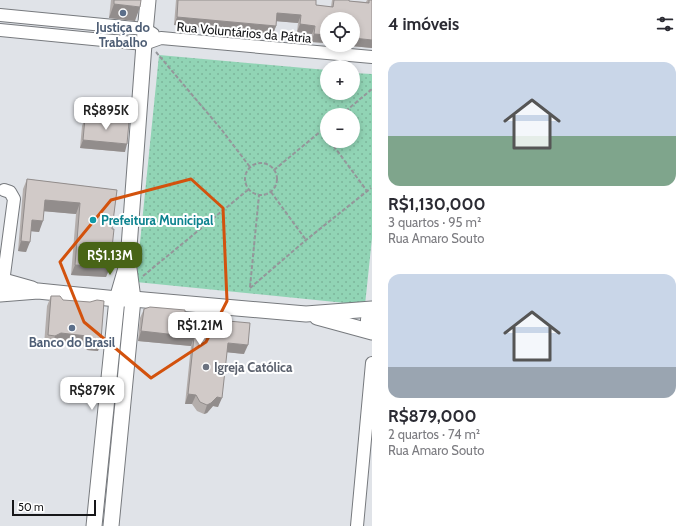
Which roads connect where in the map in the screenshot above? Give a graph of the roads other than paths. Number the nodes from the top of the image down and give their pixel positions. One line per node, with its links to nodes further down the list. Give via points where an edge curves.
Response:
1 (148, 0): 6 (street)
2 (0, 15): 3 (street, Rua Voluntários da Pátria)
3 (54, 20): 5 (street); 6 (street, Rua Voluntários da Pátria)
4 (0, 30): 5 (street, Rua Voluntários da Pátria)
5 (53, 35): 6 (street, Rua Voluntários da Pátria)
6 (144, 36): 7 (street, Rua Voluntários da Pátria); 9 (street)
7 (372, 57)
8 (4, 190): 10 (street, via 10,192 14,199)
9 (128, 261): 11 (street); 12 (street)
10 (1, 287): 11 (street)
11 (117, 299): 12 (street); 18 (street)
12 (133, 299): 14 (street); 19 (street)
13 (372, 309): 14 (street)
14 (306, 314): 16 (street)
15 (372, 314): 16 (street, via 367,319 367,326)
16 (372, 331)
17 (372, 363): 20 (street)
18 (94, 526)
19 (111, 526)
20 (357, 526)

